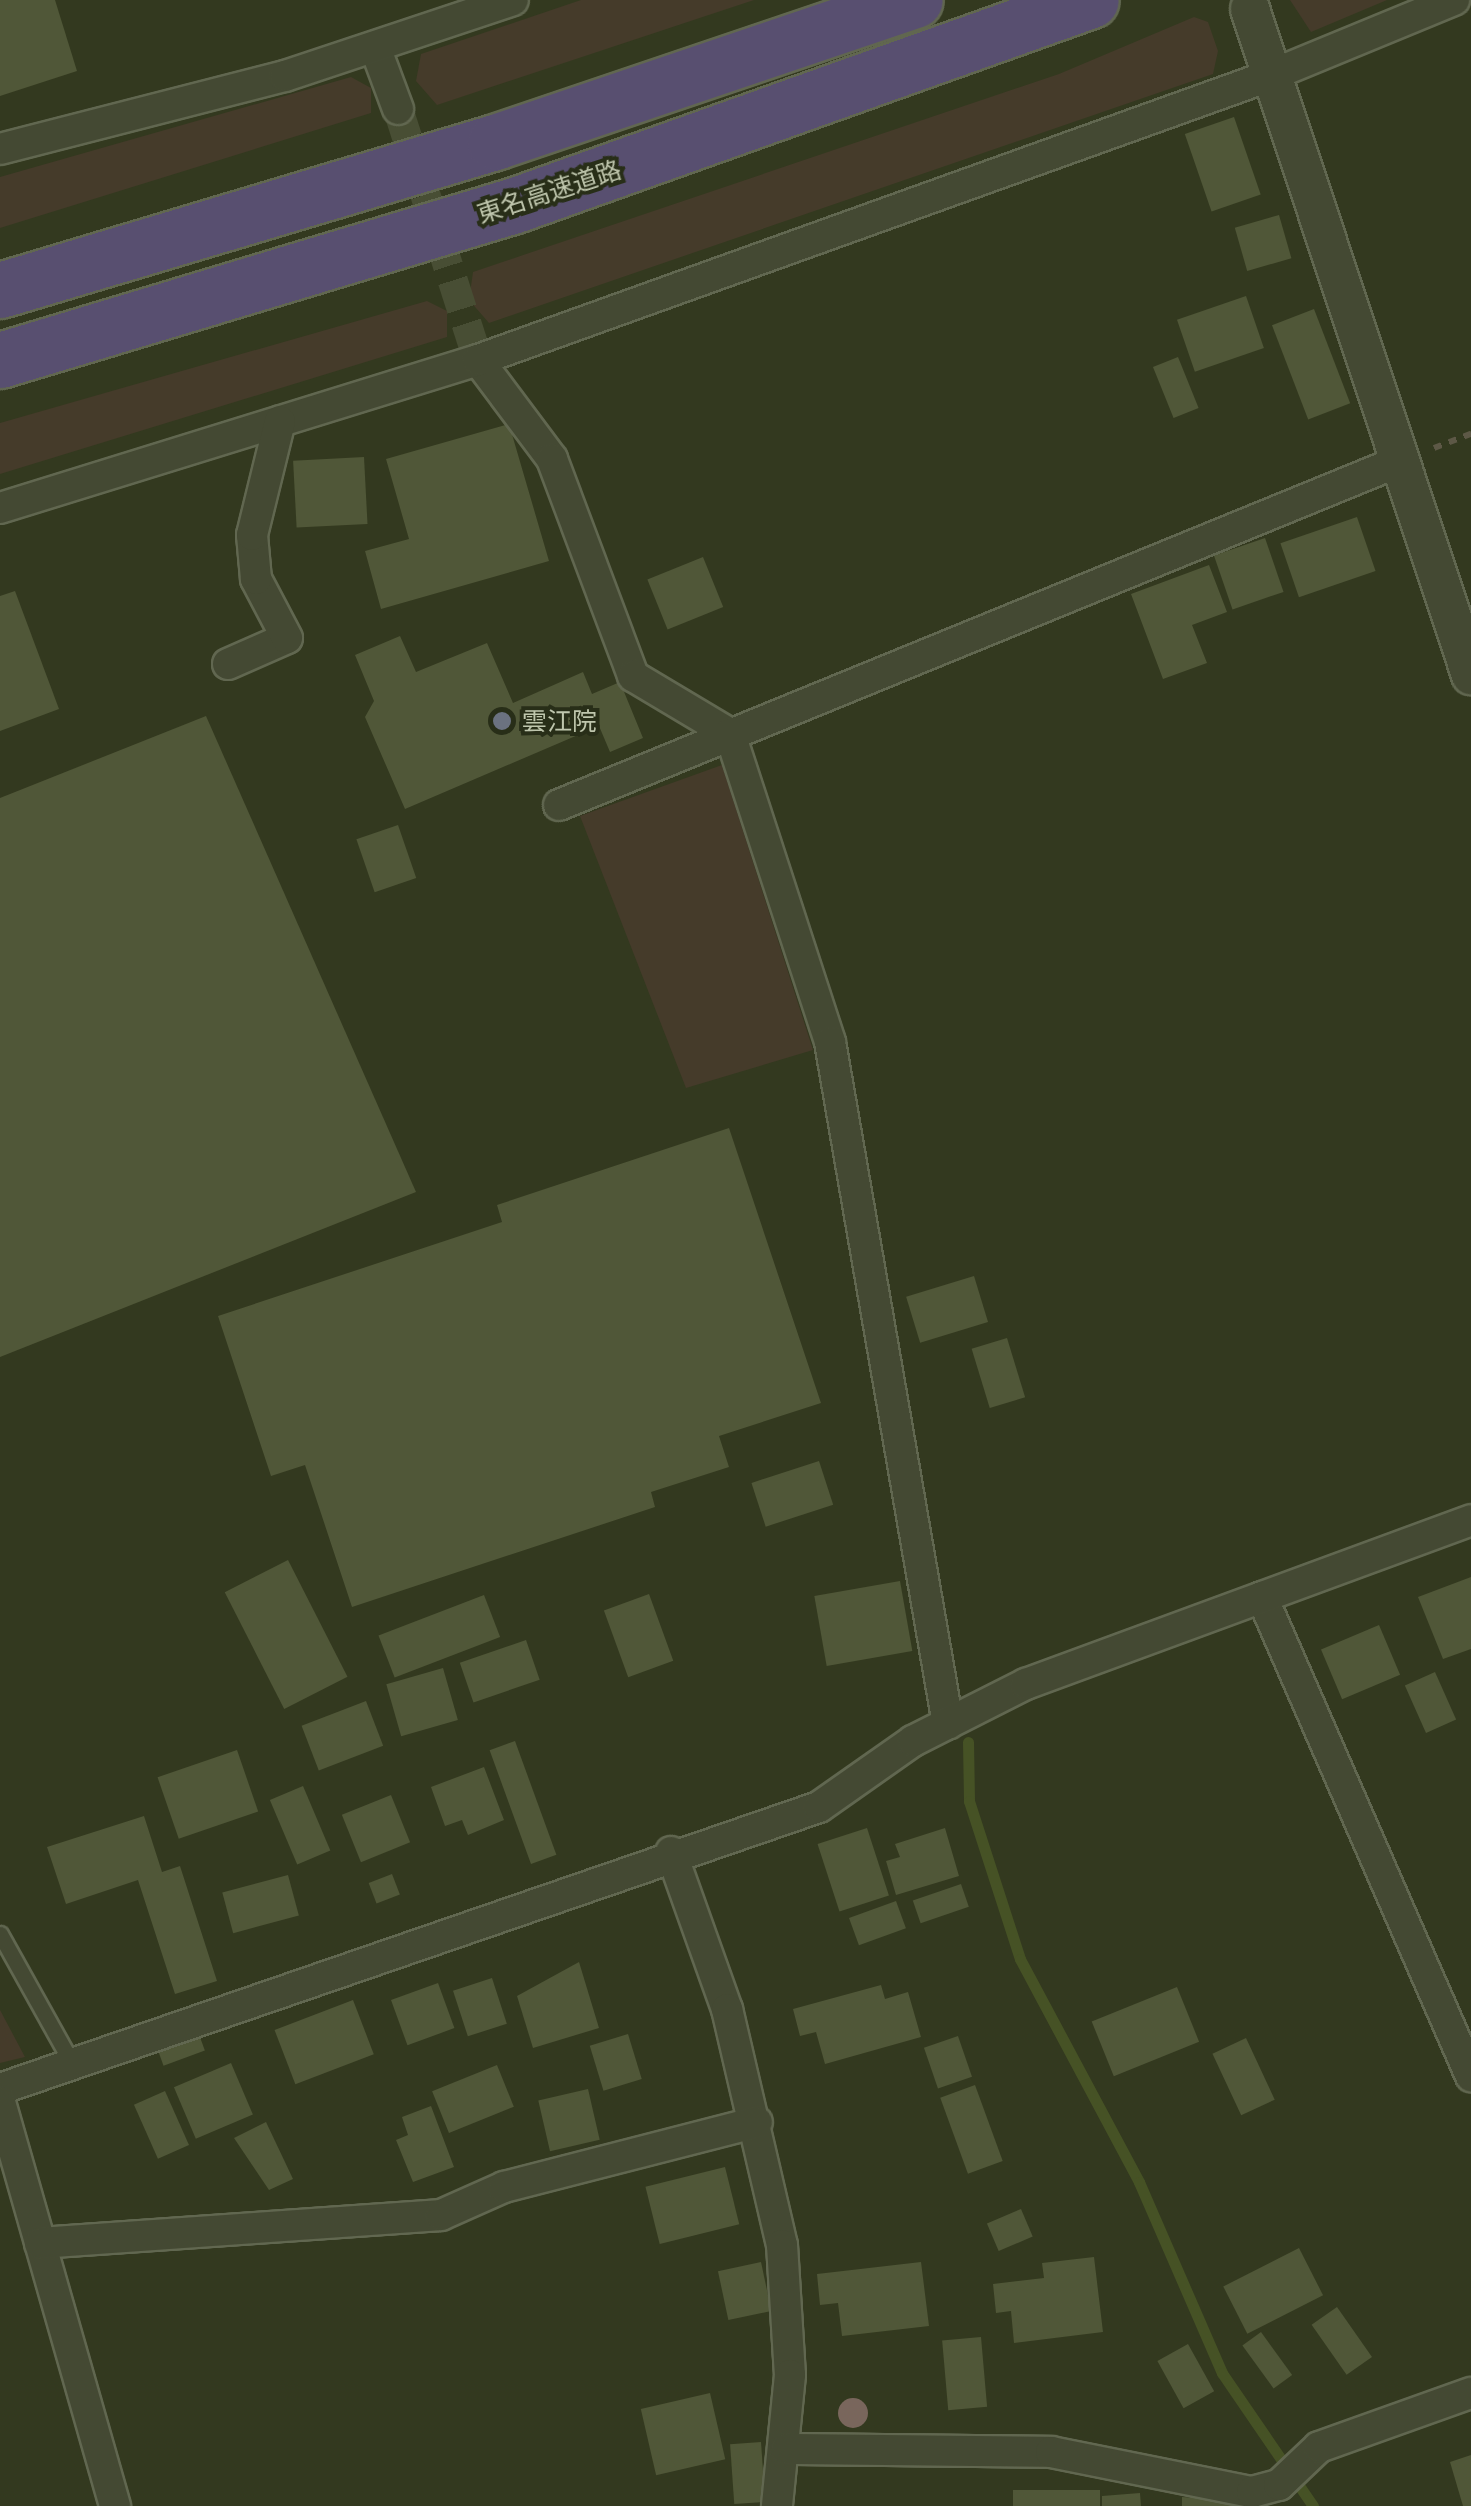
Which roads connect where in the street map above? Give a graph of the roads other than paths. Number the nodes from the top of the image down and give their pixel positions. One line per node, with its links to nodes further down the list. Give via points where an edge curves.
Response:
1 (512, 0): 6 (street)
2 (915, 0): 10 (highway, via 495,142)
3 (1091, 0): 11 (highway, 東名高速道路, via 515,205)
4 (1454, 0): 7 (street)
5 (1250, 9): 7 (street)
6 (375, 47): 8 (street); 9 (street)
7 (1272, 75): 12 (street); 14 (street)
8 (398, 109)
9 (0, 149)
10 (0, 290)
11 (0, 360)
12 (478, 360): 13 (street); 18 (street, via 552,459 633,676)
13 (280, 421): 15 (street); 16 (street, via 252,535 256,579 287,638)
14 (1400, 461): 17 (street); 18 (street)
15 (0, 508)
16 (228, 664)
17 (1471, 675)
18 (730, 734): 19 (street); 22 (street, via 830,1042)
19 (559, 805)
20 (1471, 1520): 21 (street)
21 (1262, 1598): 22 (street, via 1026,1684); 26 (street)
22 (948, 1724): 23 (street, via 819,1807)
23 (670, 1852): 25 (street); 29 (street)
24 (0, 1934): 25 (lane)
25 (73, 2065): 27 (street)
26 (1471, 2076)
27 (0, 2089)
28 (0, 2102): 30 (street)
29 (757, 2122): 30 (street, via 504,2187 442,2215); 32 (street, via 782,2245)
30 (40, 2243): 33 (street)
31 (1471, 2393): 32 (street, via 1319,2448 1279,2485 1252,2492 1051,2452)
32 (786, 2449): 34 (street)
33 (115, 2506)
34 (777, 2506)

